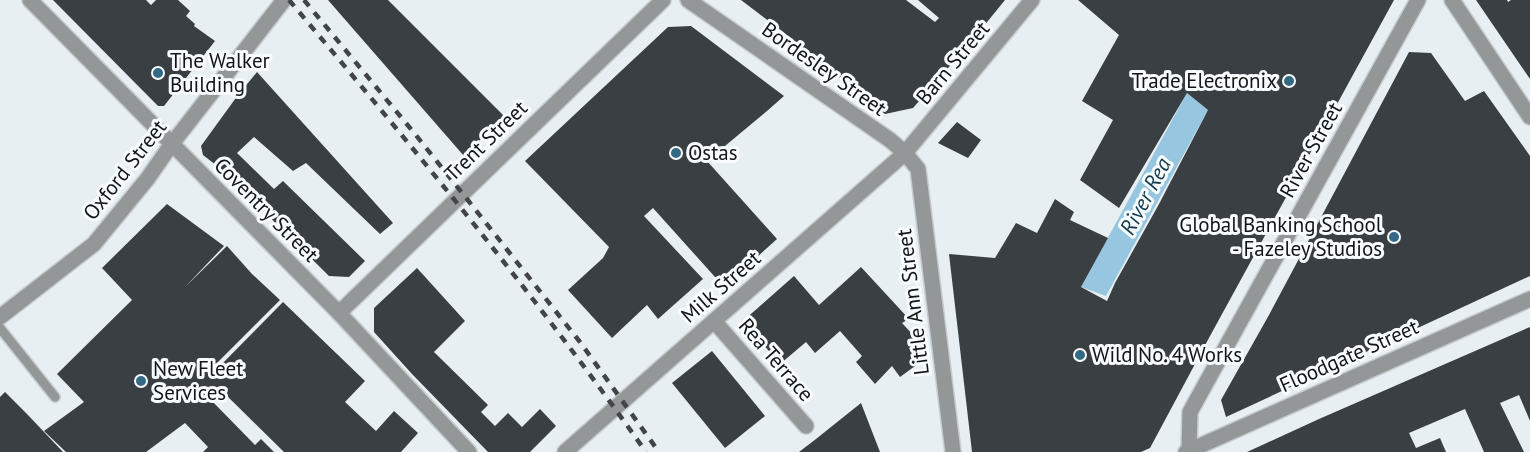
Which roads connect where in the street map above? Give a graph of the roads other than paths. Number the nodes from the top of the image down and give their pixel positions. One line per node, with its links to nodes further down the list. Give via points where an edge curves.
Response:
1 (30, 0): 9 (street, Coventry Street)
2 (284, 0): 9 (street, Oxford Street)
3 (663, 0): 12 (street, Trent Street)
4 (688, 0): 10 (street, Bordesley Street)
5 (1032, 0): 10 (street, Barn Street)
6 (1418, 0): 18 (street, River Street, via 1190,412)
7 (1452, 0): 8 (street)
8 (1528, 112)
9 (171, 145): 12 (street, Coventry Street); 13 (street, Oxford Street, via 94,244)
10 (905, 153): 14 (street, Milk Street); 21 (street, Little Ann Street, via 918,168)
11 (1530, 299): 18 (street, Floodgate Street)
12 (339, 313): 19 (street, Coventry Street)
13 (0, 317)
14 (714, 321): 17 (street, Rea Terrace); 20 (street, Milk Street)
15 (0, 328): 16 (lane)
16 (55, 397)
17 (806, 426)
18 (1187, 451)
19 (469, 452)
20 (565, 452)
21 (953, 452)

